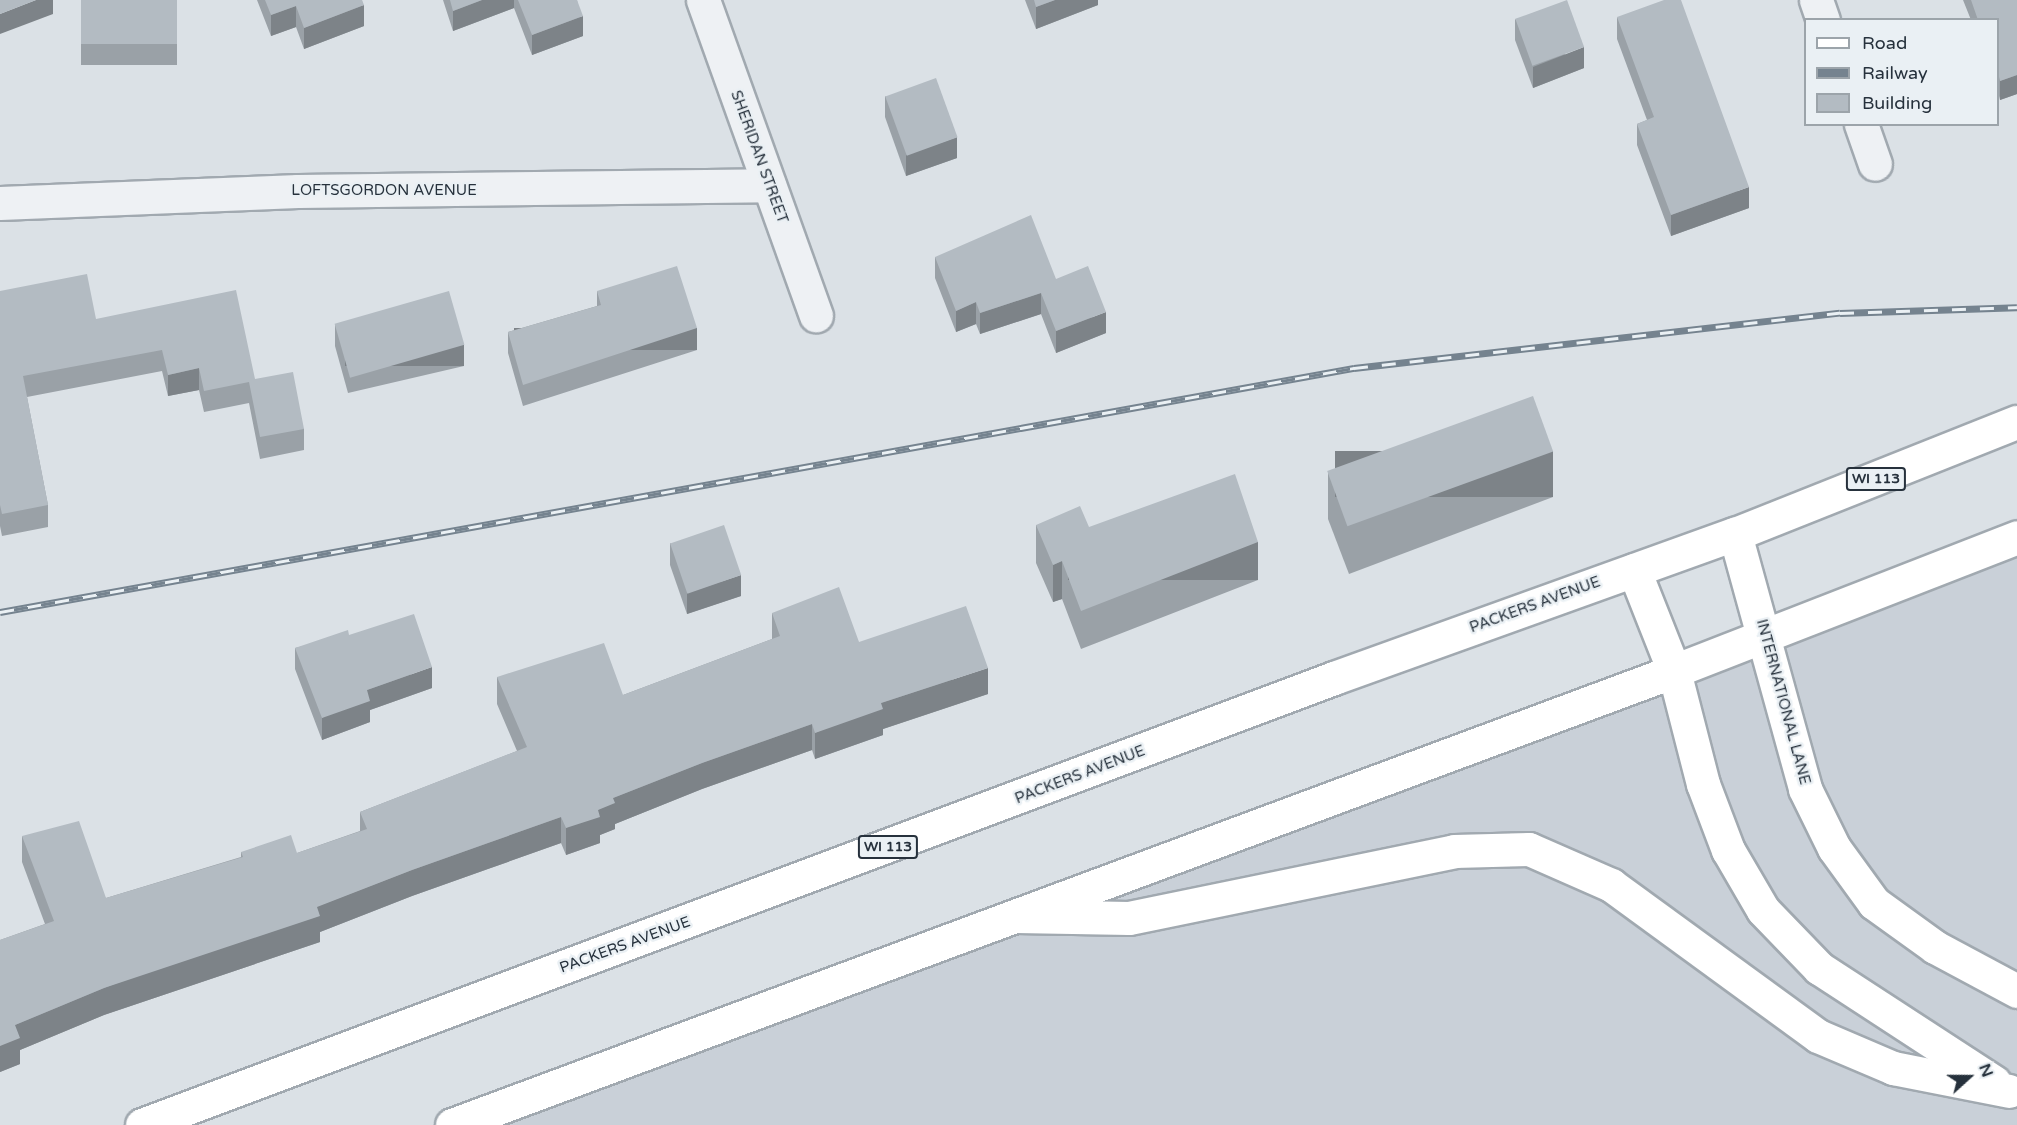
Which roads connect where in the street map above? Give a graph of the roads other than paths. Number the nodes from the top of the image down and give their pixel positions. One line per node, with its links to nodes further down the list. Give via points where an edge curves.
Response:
1 (703, 0): 6 (street, SHERIDAN STREET)
2 (1816, 0): 3 (street)
3 (1822, 18)
4 (1862, 126): 5 (street)
5 (1875, 164)
6 (769, 185): 7 (street, LOFTSGORDON AVENUE, via 298,191); 8 (street, SHERIDAN STREET)
7 (0, 203)
8 (816, 315)
9 (2017, 422): 10 (main road, PACKERS AVENUE / WI 113)
10 (1735, 534): 12 (main road, PACKERS AVENUE / WI 113); 13 (main road, INTERNATIONAL LANE)
11 (2017, 537): 13 (main road)
12 (1634, 570): 14 (main road); 18 (main road, PACKERS AVENUE / WI 113)
13 (1766, 635): 14 (main road); 16 (main road, INTERNATIONAL LANE, via 1805,789 1834,848 1874,903 1935,947)
14 (1674, 670): 15 (main road); 17 (main road, via 1702,784 1728,850 1763,910 1819,968)
15 (1014, 916): 17 (main road, via 1129,918 1454,850 1529,849 1611,885 1818,1036 1893,1068); 19 (main road)
16 (2017, 991)
17 (2013, 1093)
18 (142, 1125)
19 (452, 1125)

